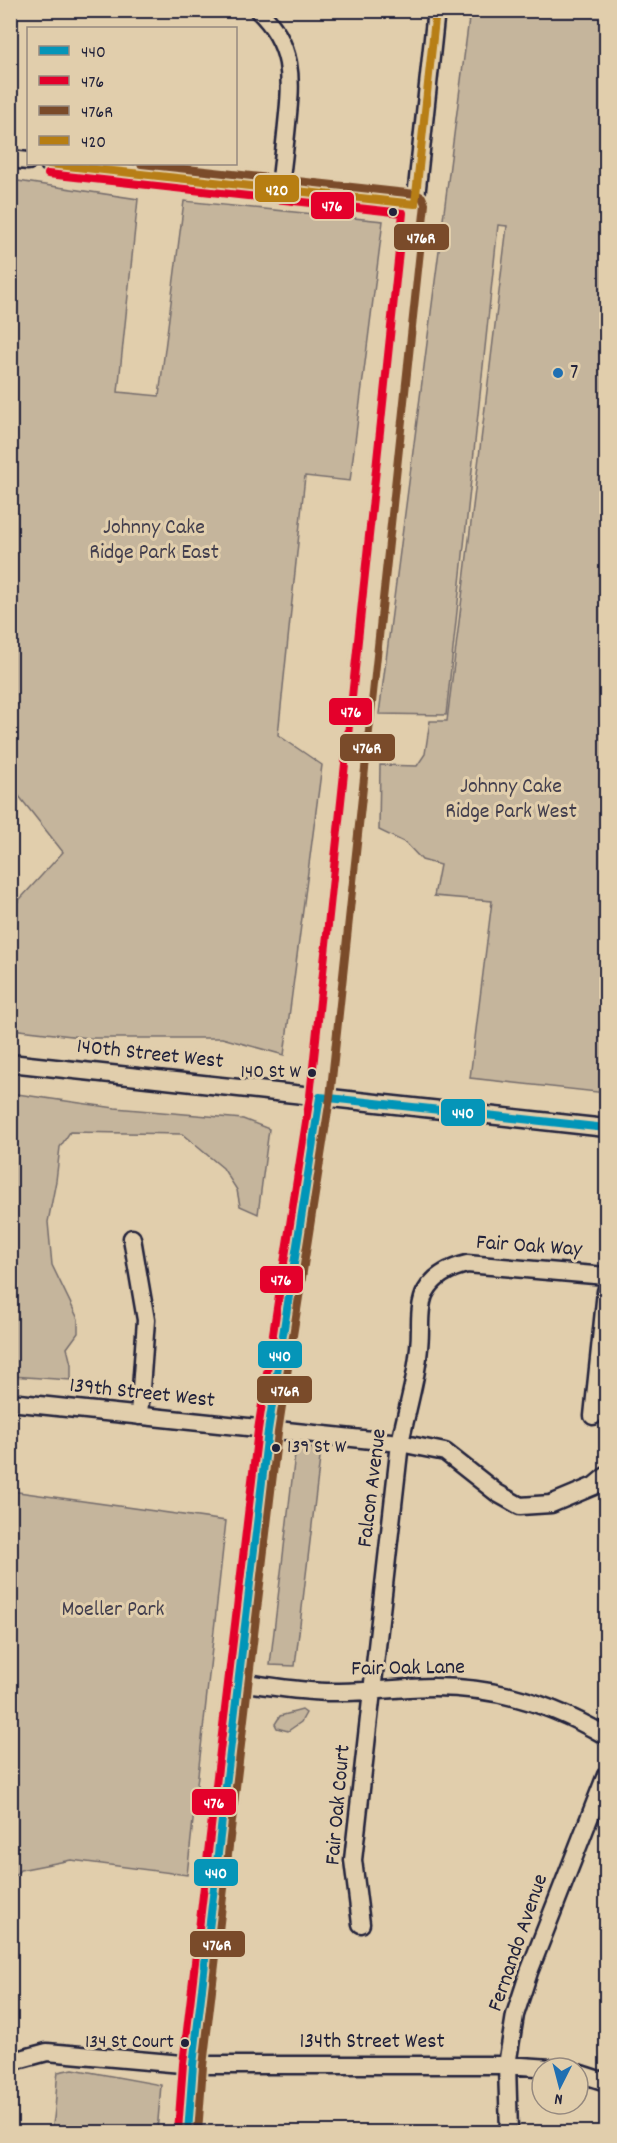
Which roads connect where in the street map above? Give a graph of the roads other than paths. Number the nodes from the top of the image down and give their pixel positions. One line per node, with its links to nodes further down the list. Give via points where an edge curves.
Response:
1 (436, 10): 7 (street)
2 (267, 14): 6 (street, via 284,47 291,77)
3 (10, 159): 4 (street)
4 (27, 161)
5 (58, 165): 6 (street)
6 (280, 189): 7 (street)
7 (415, 204): 9 (street)
8 (10, 1062): 9 (street, 140th Street West)
9 (320, 1097): 10 (street, 140th Street West); 18 (street)
10 (606, 1128)
11 (132, 1238): 16 (street, via 146,1320)
12 (606, 1276): 14 (street, Fair Oak Way, via 467,1264 449,1269)
13 (606, 1291): 17 (street)
14 (424, 1293): 19 (street, Falcon Avenue, via 420,1351)
15 (10, 1402): 16 (street, 139th Street West)
16 (139, 1416): 18 (street, 139th Street West)
17 (593, 1416)
18 (268, 1431): 19 (street, 139th Street West); 21 (street)
19 (400, 1443): 20 (street, 139th Street West, via 446,1452 497,1493 520,1506 551,1504 594,1486); 22 (street, Falcon Avenue)
20 (606, 1476)
21 (238, 1682): 22 (street, Fair Oak Lane, via 332,1692); 27 (street)
22 (372, 1690): 23 (street, Fair Oak Lane, via 436,1687 508,1695 566,1714); 25 (street, Fair Oak Court, via 353,1860)
23 (606, 1736)
24 (606, 1775): 28 (street, Fernando Avenue, via 529,1972 515,2015)
25 (361, 1924)
26 (10, 2062): 27 (street, 134th Street West, via 47,2052)
27 (193, 2065): 28 (street, 134th Street West); 32 (street)
28 (507, 2065): 29 (street, 134th Street West); 33 (street, Fernando Avenue)
29 (530, 2067)
30 (590, 2077): 31 (street)
31 (606, 2082)
32 (188, 2133)
33 (509, 2133)

